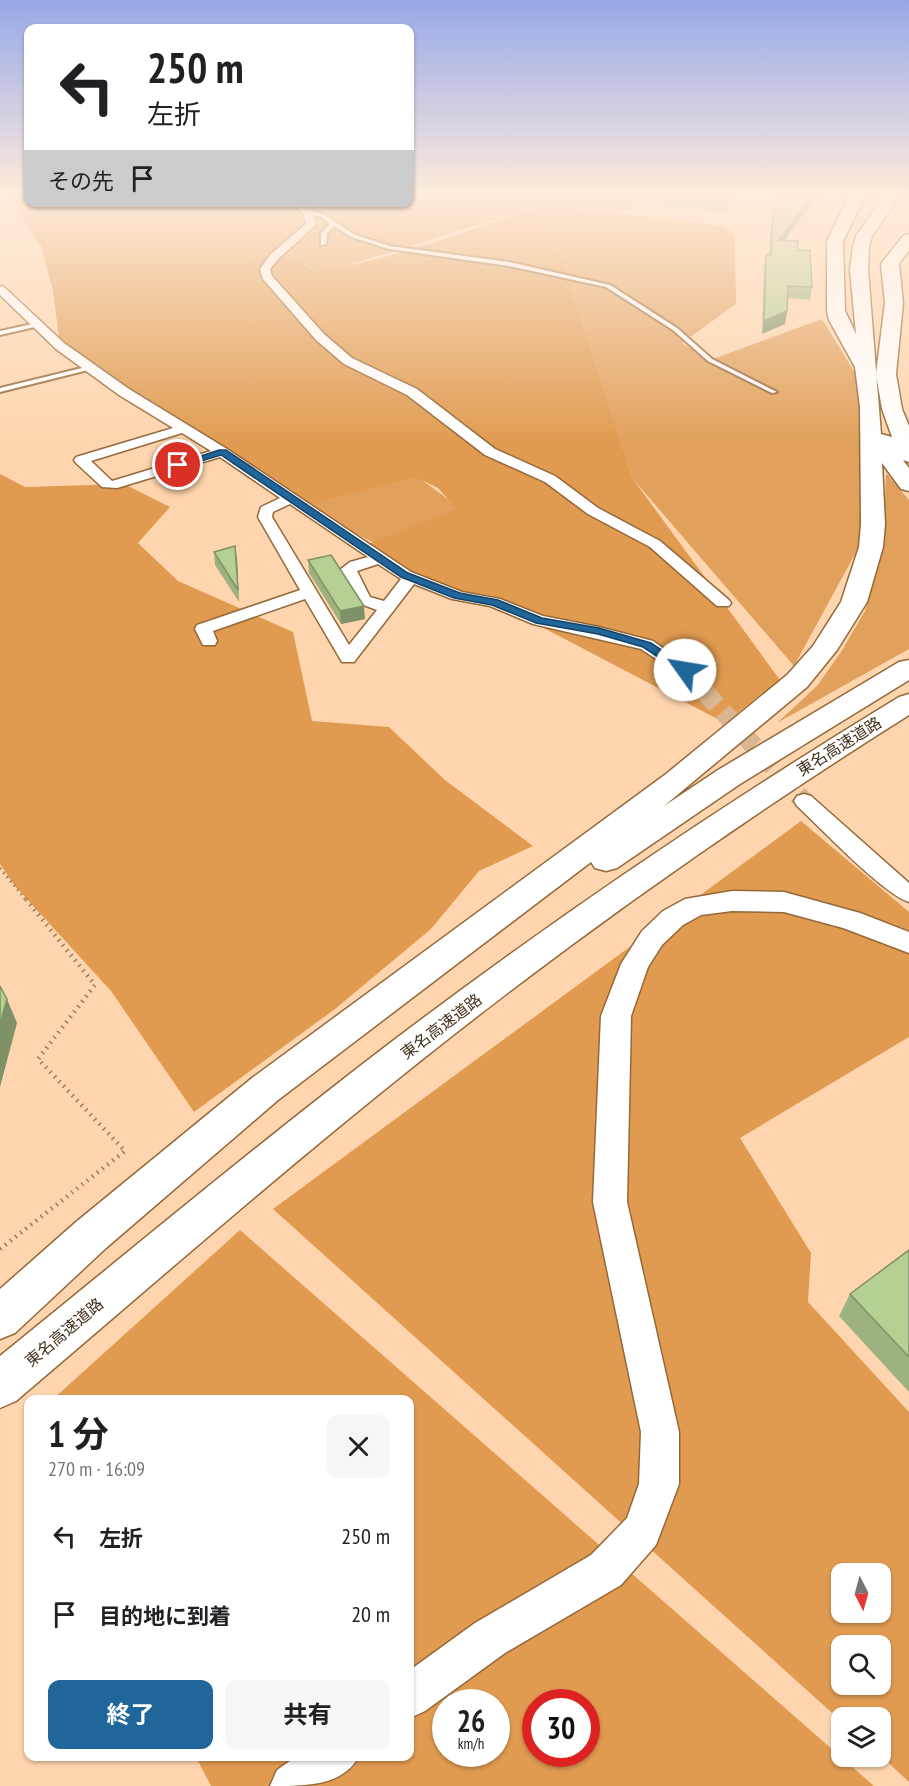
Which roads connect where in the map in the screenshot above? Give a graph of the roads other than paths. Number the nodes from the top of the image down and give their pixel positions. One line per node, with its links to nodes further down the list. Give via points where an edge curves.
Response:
1 (267, 276): 23 (street, via 348,361 412,392 490,452 550,479 593,511 655,544)
2 (561, 276): 13 (lane, via 608,286 675,329 710,360)
3 (836, 276): 9 (highway, via 838,320)
4 (860, 276): 9 (highway, via 866,331)
5 (894, 276): 9 (highway, via 894,303)
6 (0, 289): 7 (street)
7 (37, 324): 8 (lane); 10 (street)
8 (0, 333)
9 (877, 358): 11 (highway); 14 (highway); 17 (highway, via 886,374 892,409)
10 (90, 368): 12 (lane); 15 (street)
11 (904, 374)
12 (0, 390)
13 (774, 392)
14 (870, 407): 18 (highway, via 891,459); 34 (highway, via 873,524 864,576 837,632 797,681 677,781 265,1089)
15 (182, 429): 16 (street); 16 (street, via 81,460 112,485)
16 (222, 452): 19 (street)
17 (909, 455)
18 (909, 484)
19 (291, 498): 20 (street); 22 (street, via 266,510 265,517)
20 (381, 558): 21 (street); 24 (street, via 349,569 364,600)
21 (411, 577): 24 (street); 27 (street, via 458,596 494,602 540,620 647,645)
22 (309, 592): 24 (street, via 348,658); 25 (street, via 203,629)
23 (723, 603)
24 (387, 608)
25 (209, 641)
26 (909, 668): 35 (highway, 東名高速道路, via 729,777 530,912 277,1101)
27 (685, 670)
28 (909, 703): 30 (highway, 東名高速道路)
29 (909, 714): 30 (highway)
30 (832, 750): 36 (highway, 東名高速道路, via 734,812 573,925 368,1082)
31 (804, 801): 32 (street)
32 (909, 894)
33 (909, 943): 37 (street, via 850,920 784,902 732,901 695,906 673,918 652,938 635,964 616,1016 610,1202 660,1432 659,1484 642,1531 606,1570 490,1638)
34 (0, 1318)
35 (0, 1325)
36 (0, 1385)
37 (414, 1693)
38 (330, 1761): 39 (street)
39 (292, 1786)

